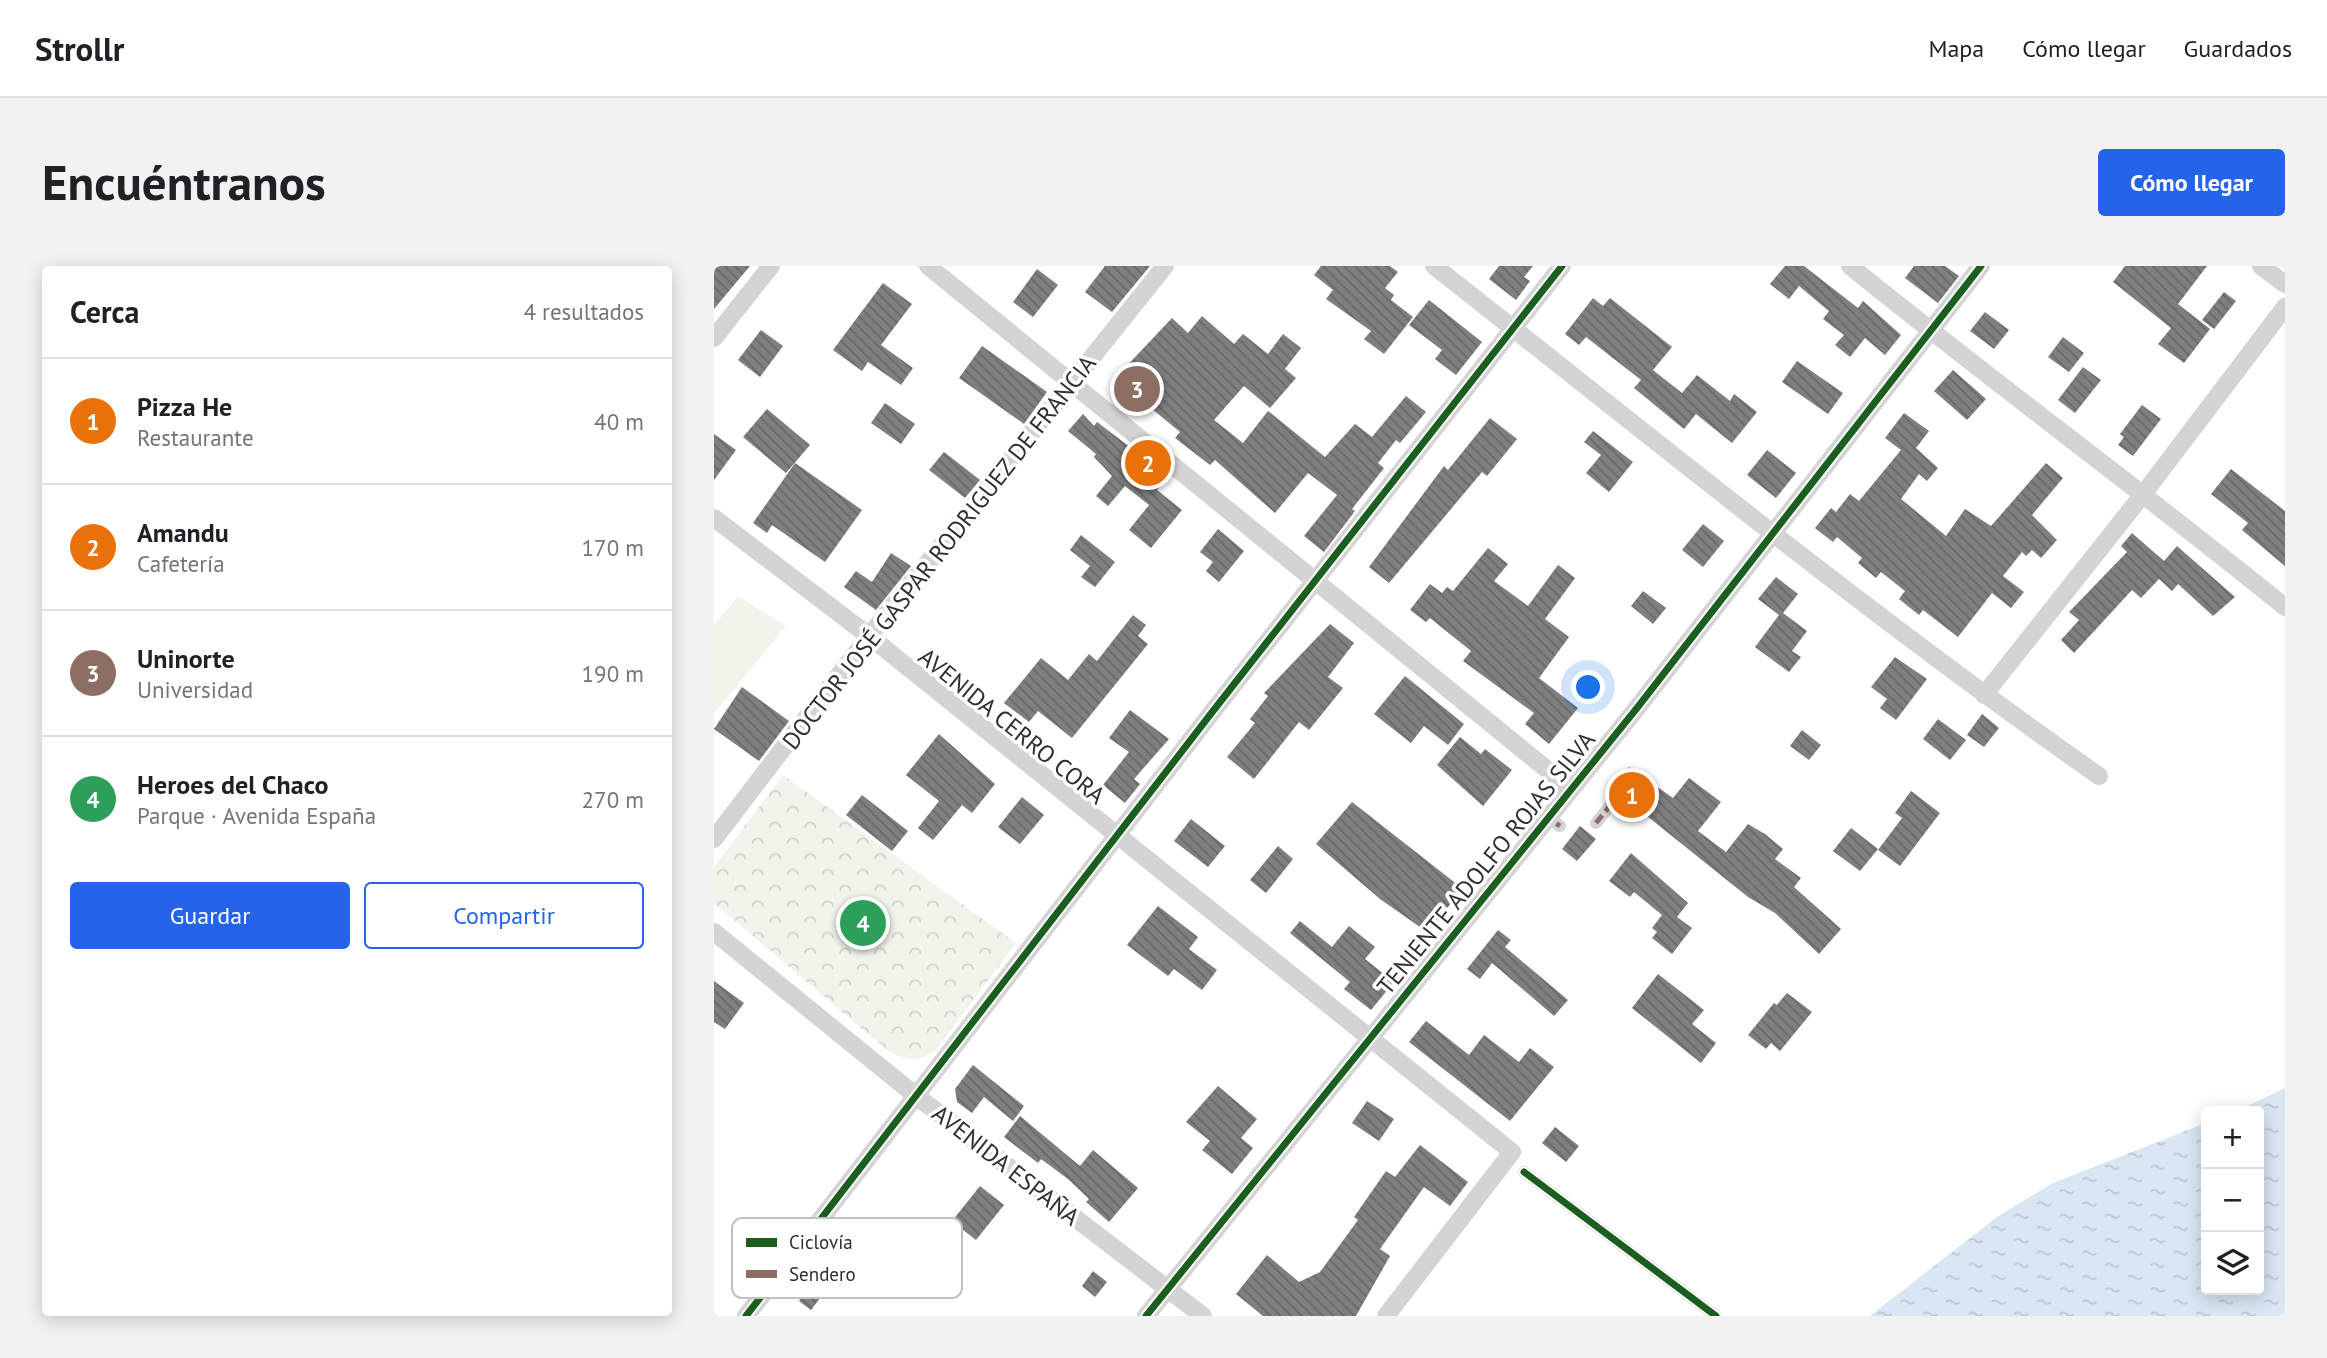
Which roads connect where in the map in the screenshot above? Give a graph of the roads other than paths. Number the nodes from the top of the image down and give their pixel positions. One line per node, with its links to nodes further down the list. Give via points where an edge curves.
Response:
1 (771, 266): 13 (street)
2 (929, 266): 14 (street)
3 (1165, 266): 14 (street, DOCTOR JOSÉ GASPAR RODRIGUEZ DE FRANCIA)
4 (1434, 266): 11 (street)
5 (1562, 266): 11 (street)
6 (1850, 266): 12 (street)
7 (1981, 266): 12 (street, TENIENTE ADOLFO ROJAS SILVA)
8 (2261, 266): 9 (street)
9 (2285, 285)
10 (2285, 307): 15 (street)
11 (1514, 329): 17 (street); 18 (street)
12 (1930, 331): 15 (street); 17 (street, TENIENTE ADOLFO ROJAS SILVA)
13 (714, 338)
14 (1072, 382): 18 (street); 20 (street, DOCTOR JOSÉ GASPAR RODRIGUEZ DE FRANCIA)
15 (2144, 493): 19 (street); 21 (street)
16 (714, 518): 20 (street, AVENIDA CERRO CORA)
17 (1772, 535): 21 (street); 23 (street, TENIENTE ADOLFO ROJAS SILVA)
18 (1317, 581): 23 (street); 28 (street)
19 (2285, 607)
20 (869, 636): 28 (street, AVENIDA CERRO CORA); 29 (street, DOCTOR JOSÉ GASPAR RODRIGUEZ DE FRANCIA)
21 (1984, 695): 22 (street)
22 (2099, 776)
23 (1571, 789): 26 (street, TENIENTE ADOLFO ROJAS SILVA)
24 (1532, 806): 26 (street)
25 (1609, 807): 27 (street)
26 (1554, 822): 31 (street, TENIENTE ADOLFO ROJAS SILVA)
27 (1596, 823)
28 (1118, 836): 31 (street, AVENIDA CERRO CORA); 32 (street)
29 (714, 839)
30 (714, 932): 32 (street, AVENIDA ESPAÑA)
31 (1370, 1037): 35 (street, TENIENTE ADOLFO ROJAS SILVA); 40 (street, AVENIDA CERRO CORA, via 1512,1152)
32 (915, 1095): 34 (street); 35 (street, AVENIDA ESPAÑA)
33 (1524, 1172): 41 (street)
34 (821, 1218)
35 (1166, 1288): 38 (street, TENIENTE ADOLFO ROJAS SILVA); 39 (street, AVENIDA ESPAÑA)
36 (760, 1298): 37 (street)
37 (746, 1316)
38 (1146, 1316)
39 (1203, 1316)
40 (1386, 1316)
41 (1717, 1316)

